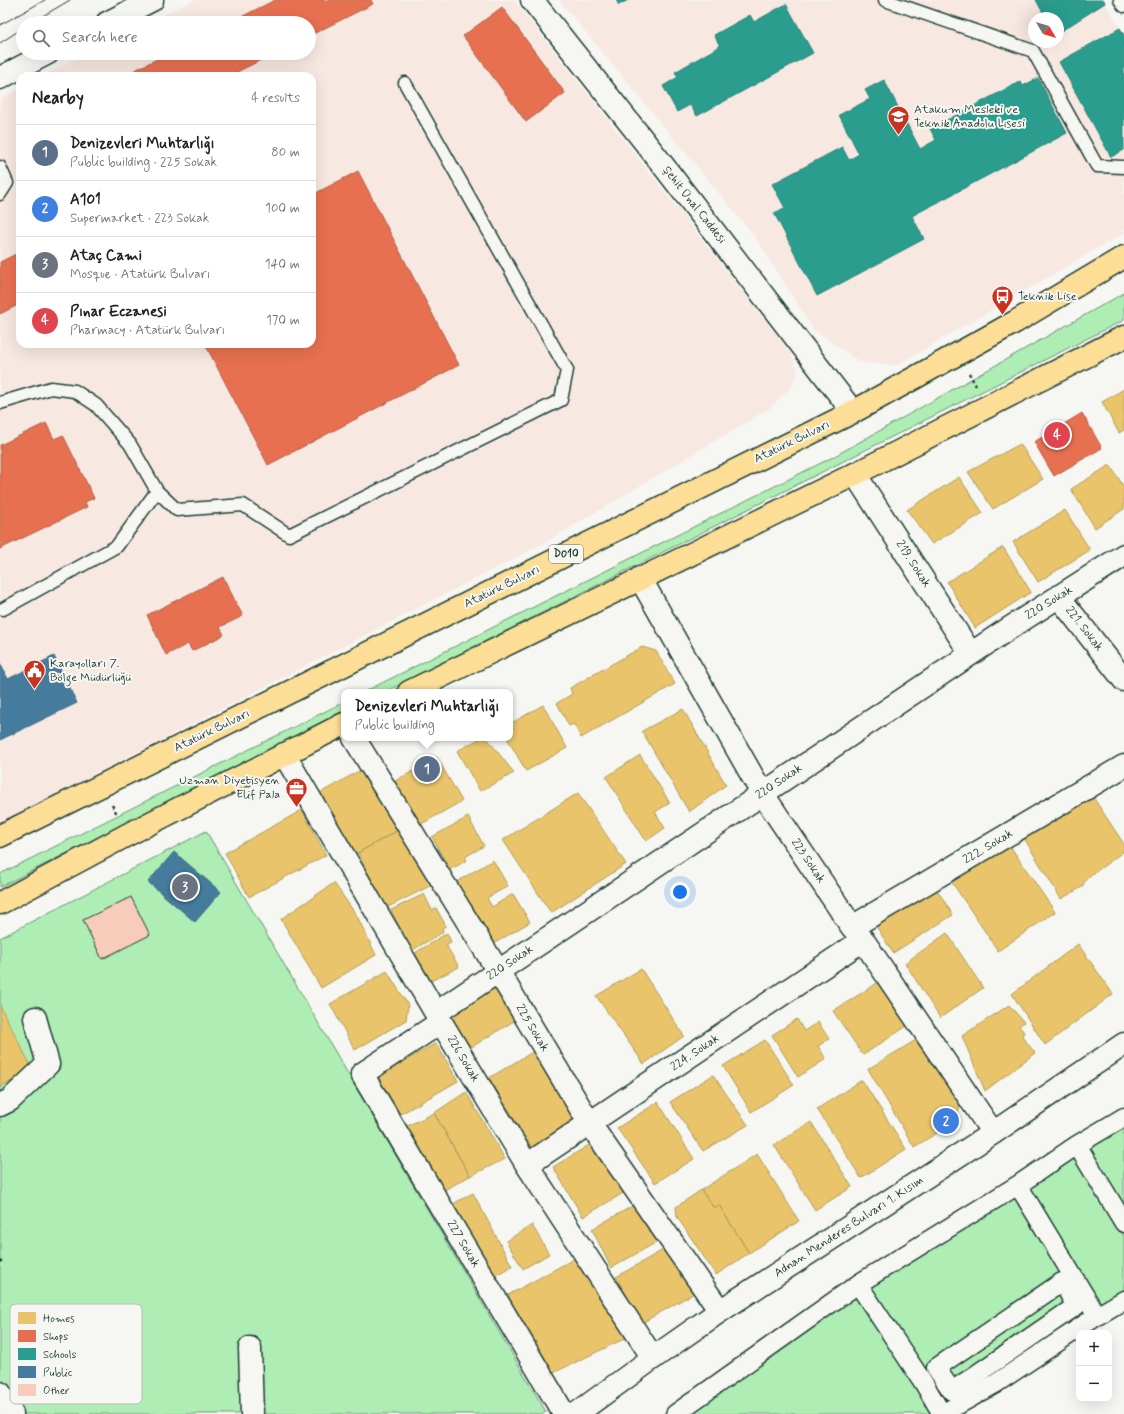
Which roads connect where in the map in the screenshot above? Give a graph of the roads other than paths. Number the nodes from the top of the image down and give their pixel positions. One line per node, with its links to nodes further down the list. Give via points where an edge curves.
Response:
1 (152, 0): 6 (street)
2 (532, 0): 16 (street, Şehit Ünal Caddesi)
3 (885, 0): 11 (lane, via 1033,51 1097,166)
4 (1120, 0): 5 (lane)
5 (1124, 6)
6 (121, 16)
7 (35, 60): 8 (street)
8 (0, 78)
9 (405, 83): 18 (lane, via 567,370 561,400 289,535 243,505 177,510)
10 (0, 167): 12 (lane, via 7,183)
11 (1124, 167)
12 (0, 194)
13 (1124, 257): 16 (highway, Atatürk Bulvarı / D010, via 1015,322)
14 (1124, 337): 17 (highway)
15 (0, 403): 18 (lane, via 51,388 75,391 96,405 130,444)
16 (853, 412): 31 (highway, Atatürk Bulvarı / D010)
17 (855, 474): 20 (highway); 23 (street, 219. Sokak)
18 (157, 491): 22 (lane, via 118,546)
19 (1124, 555): 21 (street, 220 Sokak)
20 (640, 578): 25 (highway); 30 (street, 223 Sokak)
21 (1059, 597): 23 (street, 220 Sokak); 24 (street, 221. Sokak)
22 (3, 609)
23 (971, 654): 30 (street, 220 Sokak)
24 (1124, 680)
25 (415, 689)
26 (341, 726): 28 (highway)
27 (356, 741): 34 (street, 225 Sokak)
28 (284, 754): 32 (highway); 36 (street, 226 Sokak)
29 (1121, 773): 33 (street, 222. Sokak)
30 (762, 793): 33 (street, 223 Sokak); 34 (street, 220 Sokak)
31 (0, 836)
32 (0, 904)
33 (858, 934): 41 (street, 224. Sokak); 42 (street, 223 Sokak)
34 (498, 971): 36 (street, 220 Sokak); 41 (street, 225 Sokak)
35 (35, 1018): 39 (street, via 48,1064 10,1100)
36 (439, 1018): 38 (street, 220 Sokak); 44 (street, 226 Sokak)
37 (1124, 1044): 42 (street, Adnan Menderes Bulvarı 1. Kısım)
38 (362, 1074): 59 (street, 227 Sokak)
39 (0, 1105)
40 (1124, 1117): 43 (street)
41 (590, 1124): 44 (street, 224. Sokak); 50 (street, 225 Sokak)
42 (993, 1133): 50 (street, Adnan Menderes Bulvarı 1. Kısım)
43 (1077, 1146): 45 (street); 46 (street)
44 (527, 1165): 53 (street, 226 Sokak)
45 (1018, 1185): 47 (street); 48 (street)
46 (1124, 1223)
47 (858, 1284): 55 (street); 61 (street)
48 (1074, 1290): 51 (street); 54 (street, via 1062,1282 936,1368); 54 (street, via 1076,1306 952,1391)
49 (1124, 1300): 51 (street)
50 (720, 1311): 53 (street, Adnan Menderes Bulvarı 1. Kısım)
51 (1097, 1316): 62 (street, via 995,1384)
52 (250, 1348): 58 (street)
53 (653, 1358): 60 (street, Adnan Menderes Bulvarı 1. Kısım)
54 (940, 1373): 55 (street)
55 (923, 1382): 62 (street)
56 (0, 1393): 57 (street)
57 (12, 1414)
58 (252, 1414)
59 (564, 1414)
60 (576, 1414)
61 (675, 1414)
62 (942, 1414)

